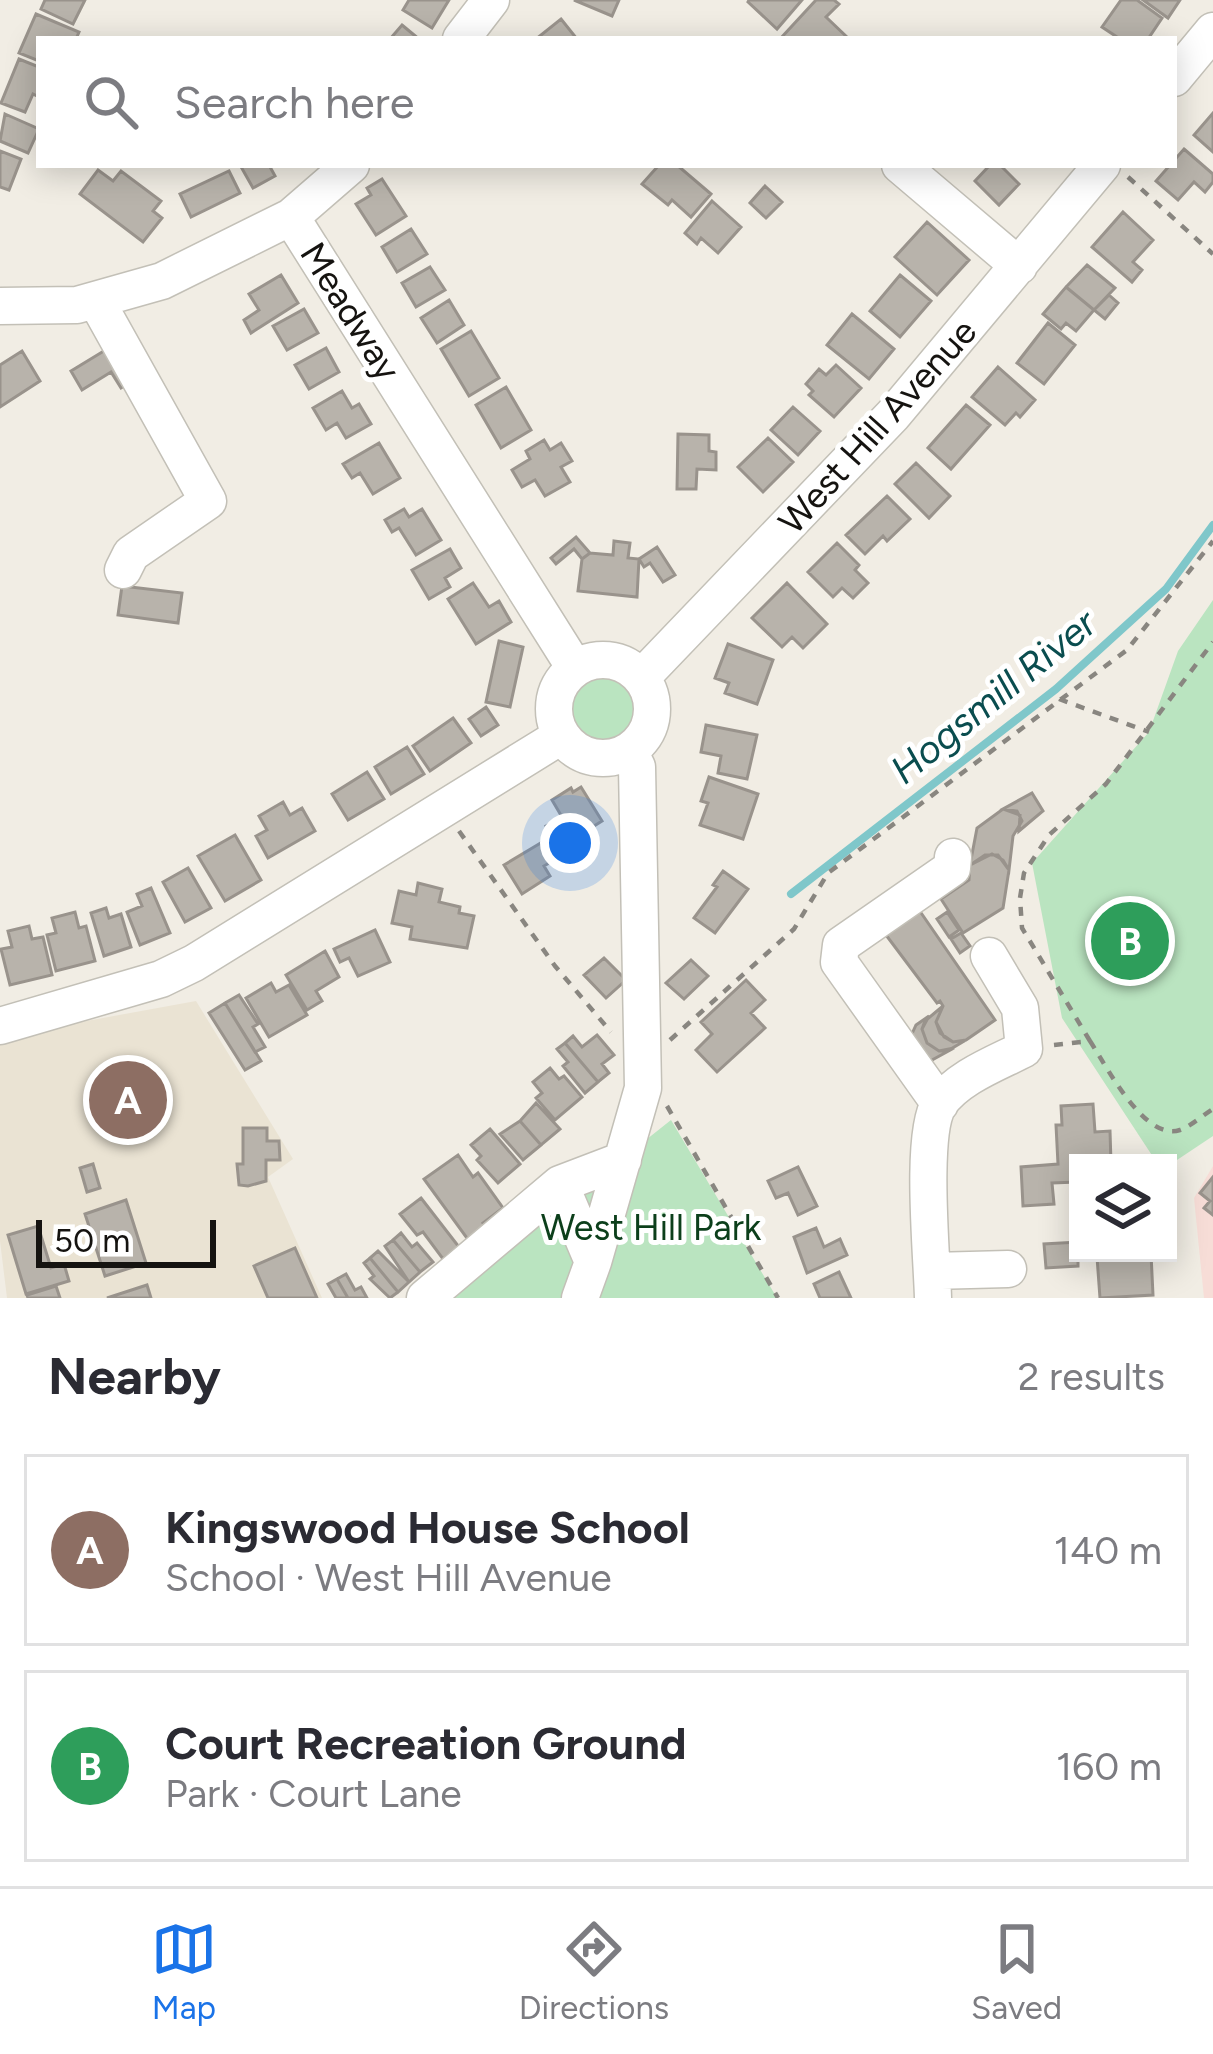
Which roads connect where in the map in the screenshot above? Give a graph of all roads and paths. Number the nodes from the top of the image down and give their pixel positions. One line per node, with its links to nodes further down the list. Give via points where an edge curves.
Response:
1 (491, 0): 3 (street)
2 (1213, 31): 4 (street)
3 (463, 36)
4 (1177, 73)
5 (348, 168): 9 (street)
6 (904, 168): 11 (street)
7 (1100, 168): 11 (street, West Hill Avenue)
8 (1118, 168): 10 (path)
9 (291, 217): 12 (street, Meadway, via 162,281); 17 (street, Meadway)
10 (1213, 254)
11 (1019, 266): 18 (street, West Hill Avenue, via 893,416)
12 (97, 302): 13 (street, Meadway); 15 (street, via 208,500 131,554)
13 (0, 306)
14 (1213, 541): 19 (path, via 1127,650)
15 (123, 570)
16 (1213, 642): 20 (path)
17 (575, 668): 18 (street, via 603,659); 21 (street, via 556,692)
18 (641, 678): 22 (street, via 650,725)
19 (1059, 699): 20 (path); 29 (path, via 828,873 794,929)
20 (1149, 732): 27 (path, via 1049,835 1024,873 1022,928)
21 (561, 736): 22 (street, via 585,755); 23 (street)
22 (629, 751): 29 (street, via 637,767)
23 (443, 808): 26 (street, via 194,963); 29 (path)
24 (953, 857): 30 (street, via 952,868 838,954)
25 (989, 956): 28 (street, via 1020,1008)
26 (0, 1026)
27 (1090, 1041): 28 (path); 31 (path, via 1149,1126 1181,1130)
28 (1024, 1049): 30 (street)
29 (643, 1075): 32 (street); 39 (path)
30 (940, 1103): 36 (street, via 930,1148)
31 (1213, 1109)
32 (622, 1160): 33 (street); 34 (street)
33 (560, 1184): 34 (street); 37 (street)
34 (593, 1262): 38 (street)
35 (1008, 1269): 36 (street)
36 (933, 1285)
37 (425, 1298)
38 (580, 1298)
39 (778, 1298)

